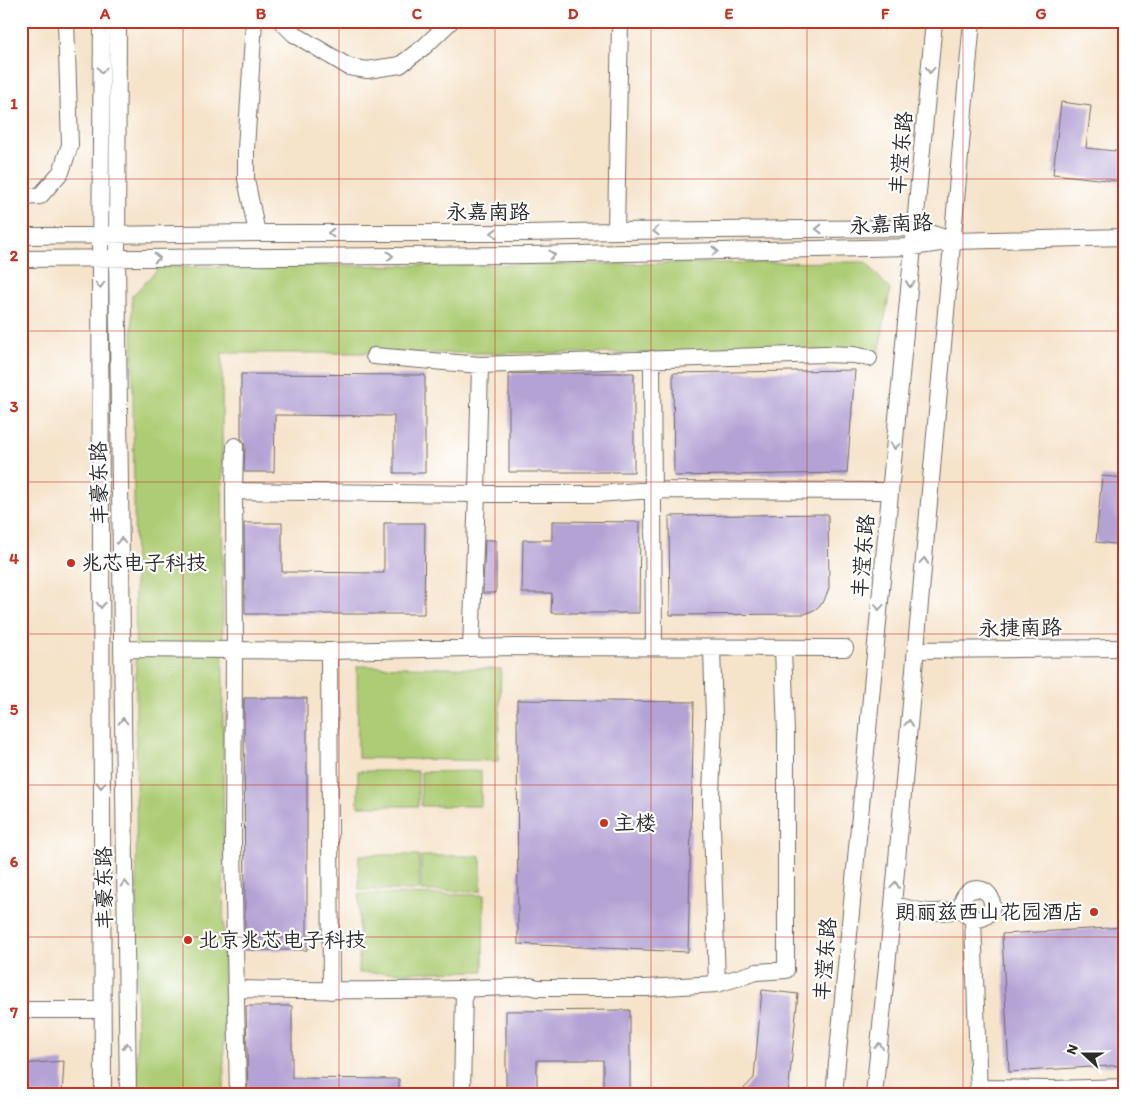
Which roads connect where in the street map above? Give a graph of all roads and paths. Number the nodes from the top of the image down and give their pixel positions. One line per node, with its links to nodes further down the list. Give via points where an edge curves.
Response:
1 (66, 21): 10 (street, via 70,145 61,172 40,196)
2 (102, 21): 16 (street, 丰豪东路, one-way to 16)
3 (118, 21): 14 (street, 丰豪东路)
4 (254, 21): 13 (street, via 246,179)
5 (281, 21): 6 (street, via 294,34 349,67 367,70 400,65)
6 (451, 21)
7 (620, 21): 12 (street)
8 (934, 21): 11 (street, 丰滢东路, one-way to 11)
9 (972, 21): 18 (street)
10 (21, 197)
11 (915, 228): 12 (street, 永嘉南路, one-way to 12); 18 (street, 永嘉南路); 19 (street, 丰滢东路)
12 (616, 231): 13 (street, 永嘉南路, one-way to 13, via 528,234)
13 (258, 233): 14 (street, 永嘉南路)
14 (117, 235): 16 (street, 永嘉南路); 21 (street, 丰豪东路)
15 (21, 236): 16 (street, 永嘉南路)
16 (100, 236): 20 (street, 丰豪东路)
17 (1125, 237): 18 (street, 永嘉南路)
18 (953, 241): 19 (street, 永嘉南路); 40 (street, one-way to 18)
19 (913, 247): 21 (street, 永嘉南路, one-way to 19, via 529,255); 30 (street, 丰滢东路, one-way to 30)
20 (100, 258): 21 (street, 永嘉南路); 22 (street, 永嘉南路); 48 (street, 丰豪东路, one-way to 48)
21 (117, 258): 38 (street, 丰豪东路, one-way to 21)
22 (21, 259)
23 (374, 356): 26 (street)
24 (869, 358): 25 (street, via 824,354)
25 (652, 359): 26 (street); 28 (street)
26 (480, 365): 31 (street)
27 (234, 446): 29 (street)
28 (653, 490): 30 (street); 31 (street, via 597,494); 32 (street)
29 (234, 491): 31 (street); 39 (street)
30 (890, 491): 55 (street, 丰滢东路, one-way to 55)
31 (477, 494): 33 (street)
32 (654, 647): 33 (street); 34 (street)
33 (471, 648): 41 (street)
34 (712, 648): 35 (street); 43 (street, via 711,795)
35 (783, 648): 36 (street); 43 (street, via 786,970 758,972)
36 (845, 648)
37 (1125, 648): 40 (street, 永捷南路)
38 (122, 649): 39 (street); 52 (street, 丰豪东路, one-way to 38)
39 (234, 650): 41 (street); 44 (street, via 233,848)
40 (916, 650): 42 (street, one-way to 40)
41 (329, 651): 46 (street)
42 (892, 916): 50 (street, via 903,907 968,914); 56 (street, one-way to 42)
43 (716, 984): 45 (street, via 646,988 530,986)
44 (237, 989): 46 (street); 53 (street)
45 (464, 989): 46 (street); 54 (street)
46 (331, 991)
47 (21, 1010): 48 (street)
48 (102, 1010): 51 (street, 丰豪东路)
49 (1125, 1087): 50 (street)
50 (978, 1092)
51 (103, 1095)
52 (128, 1095)
53 (238, 1095)
54 (462, 1095)
55 (834, 1095)
56 (874, 1095)

